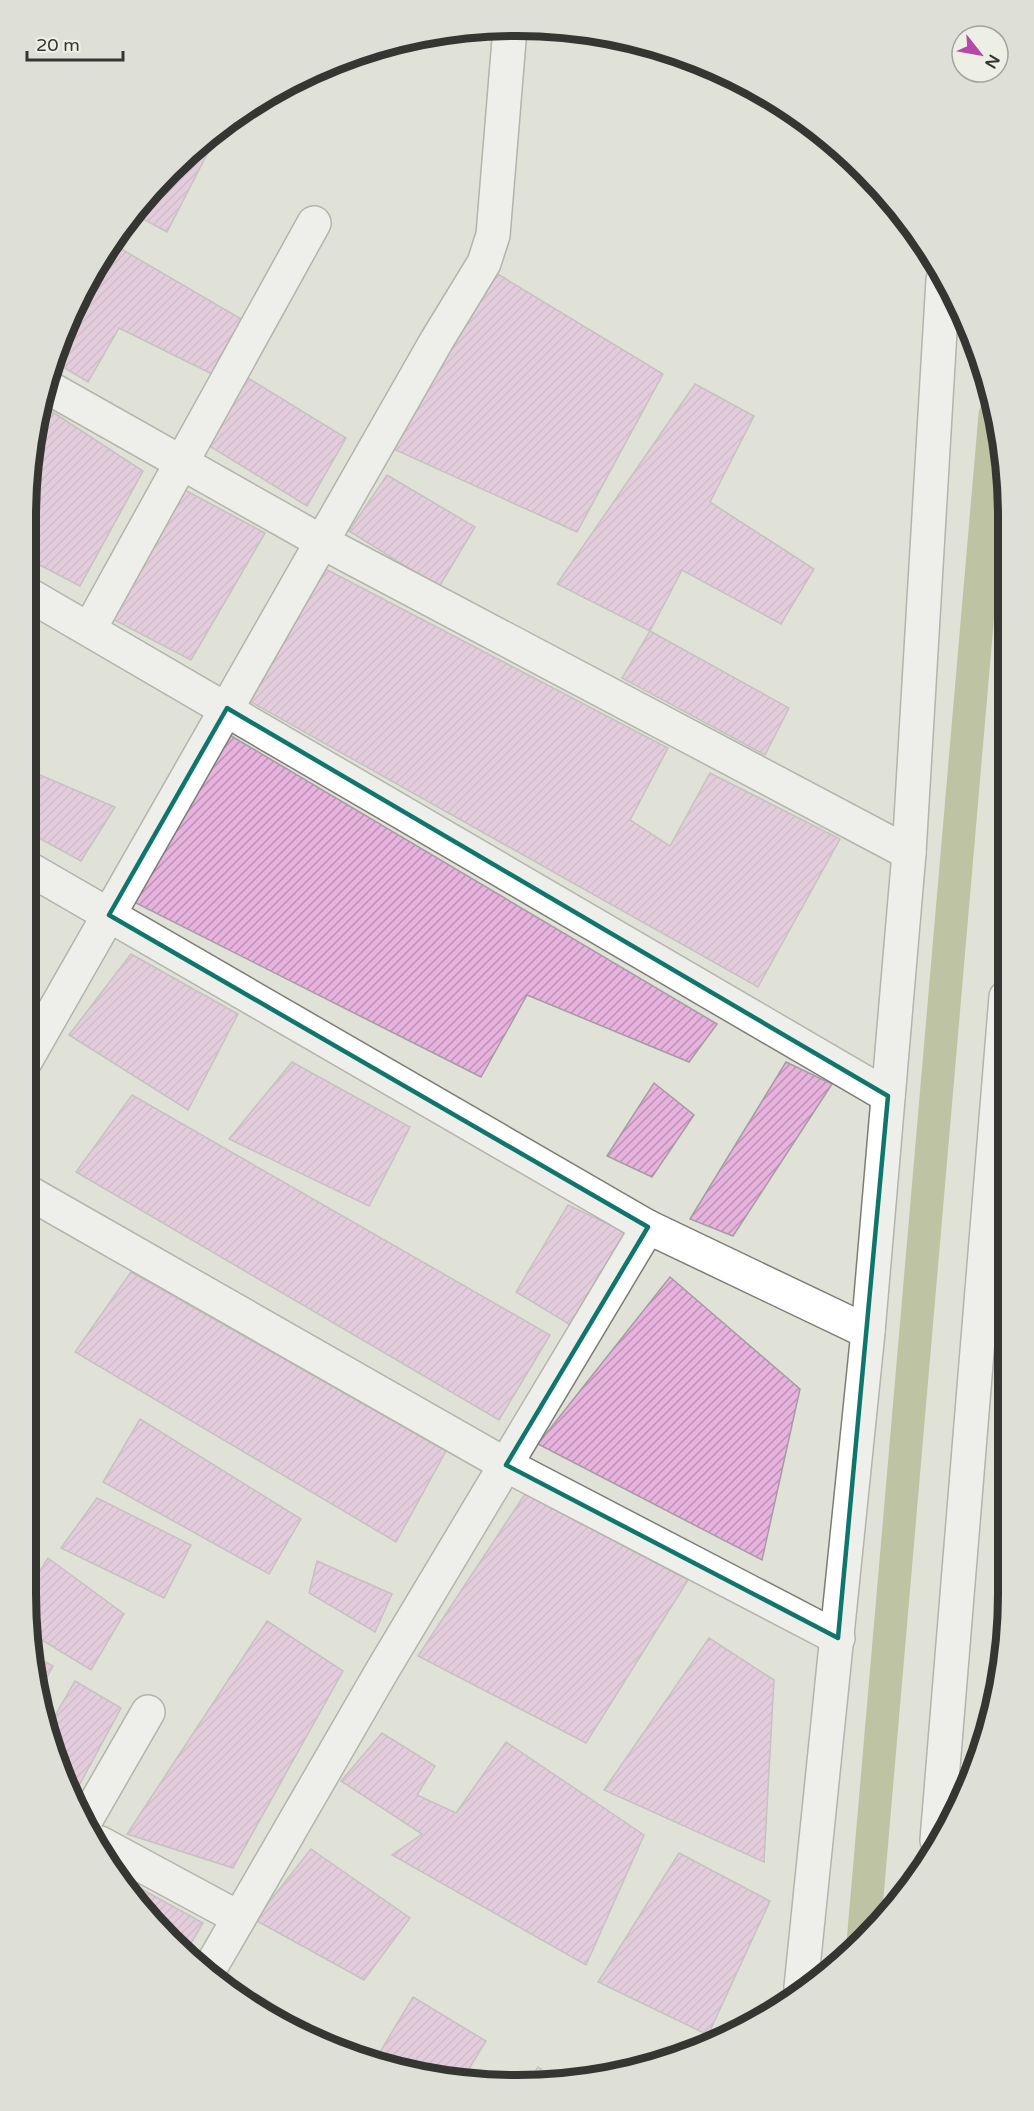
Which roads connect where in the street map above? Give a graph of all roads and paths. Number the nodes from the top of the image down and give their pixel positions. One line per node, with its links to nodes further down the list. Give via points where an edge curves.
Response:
1 (509, 36): 6 (street, via 493,235 484,263)
2 (314, 223): 5 (street)
3 (942, 293): 10 (street)
4 (53, 391): 5 (street)
5 (180, 461): 6 (street); 8 (street)
6 (322, 542): 9 (street); 10 (street)
7 (36, 598): 8 (street)
8 (90, 628): 9 (street)
9 (227, 708): 12 (street); 14 (street)
10 (909, 853): 14 (street)
11 (36, 873): 12 (street)
12 (109, 915): 13 (street); 17 (street)
13 (36, 1043)
14 (888, 1096): 18 (street)
15 (998, 1096): 23 (street)
16 (36, 1197): 19 (street)
17 (648, 1227): 18 (street); 19 (street)
18 (868, 1332): 20 (street)
19 (506, 1465): 20 (street); 25 (street)
20 (838, 1638): 27 (street)
21 (148, 1712): 22 (street)
22 (89, 1814)
23 (939, 1824)
24 (109, 1848): 25 (street)
25 (239, 1918): 26 (street)
26 (212, 1966)
27 (802, 1982)

